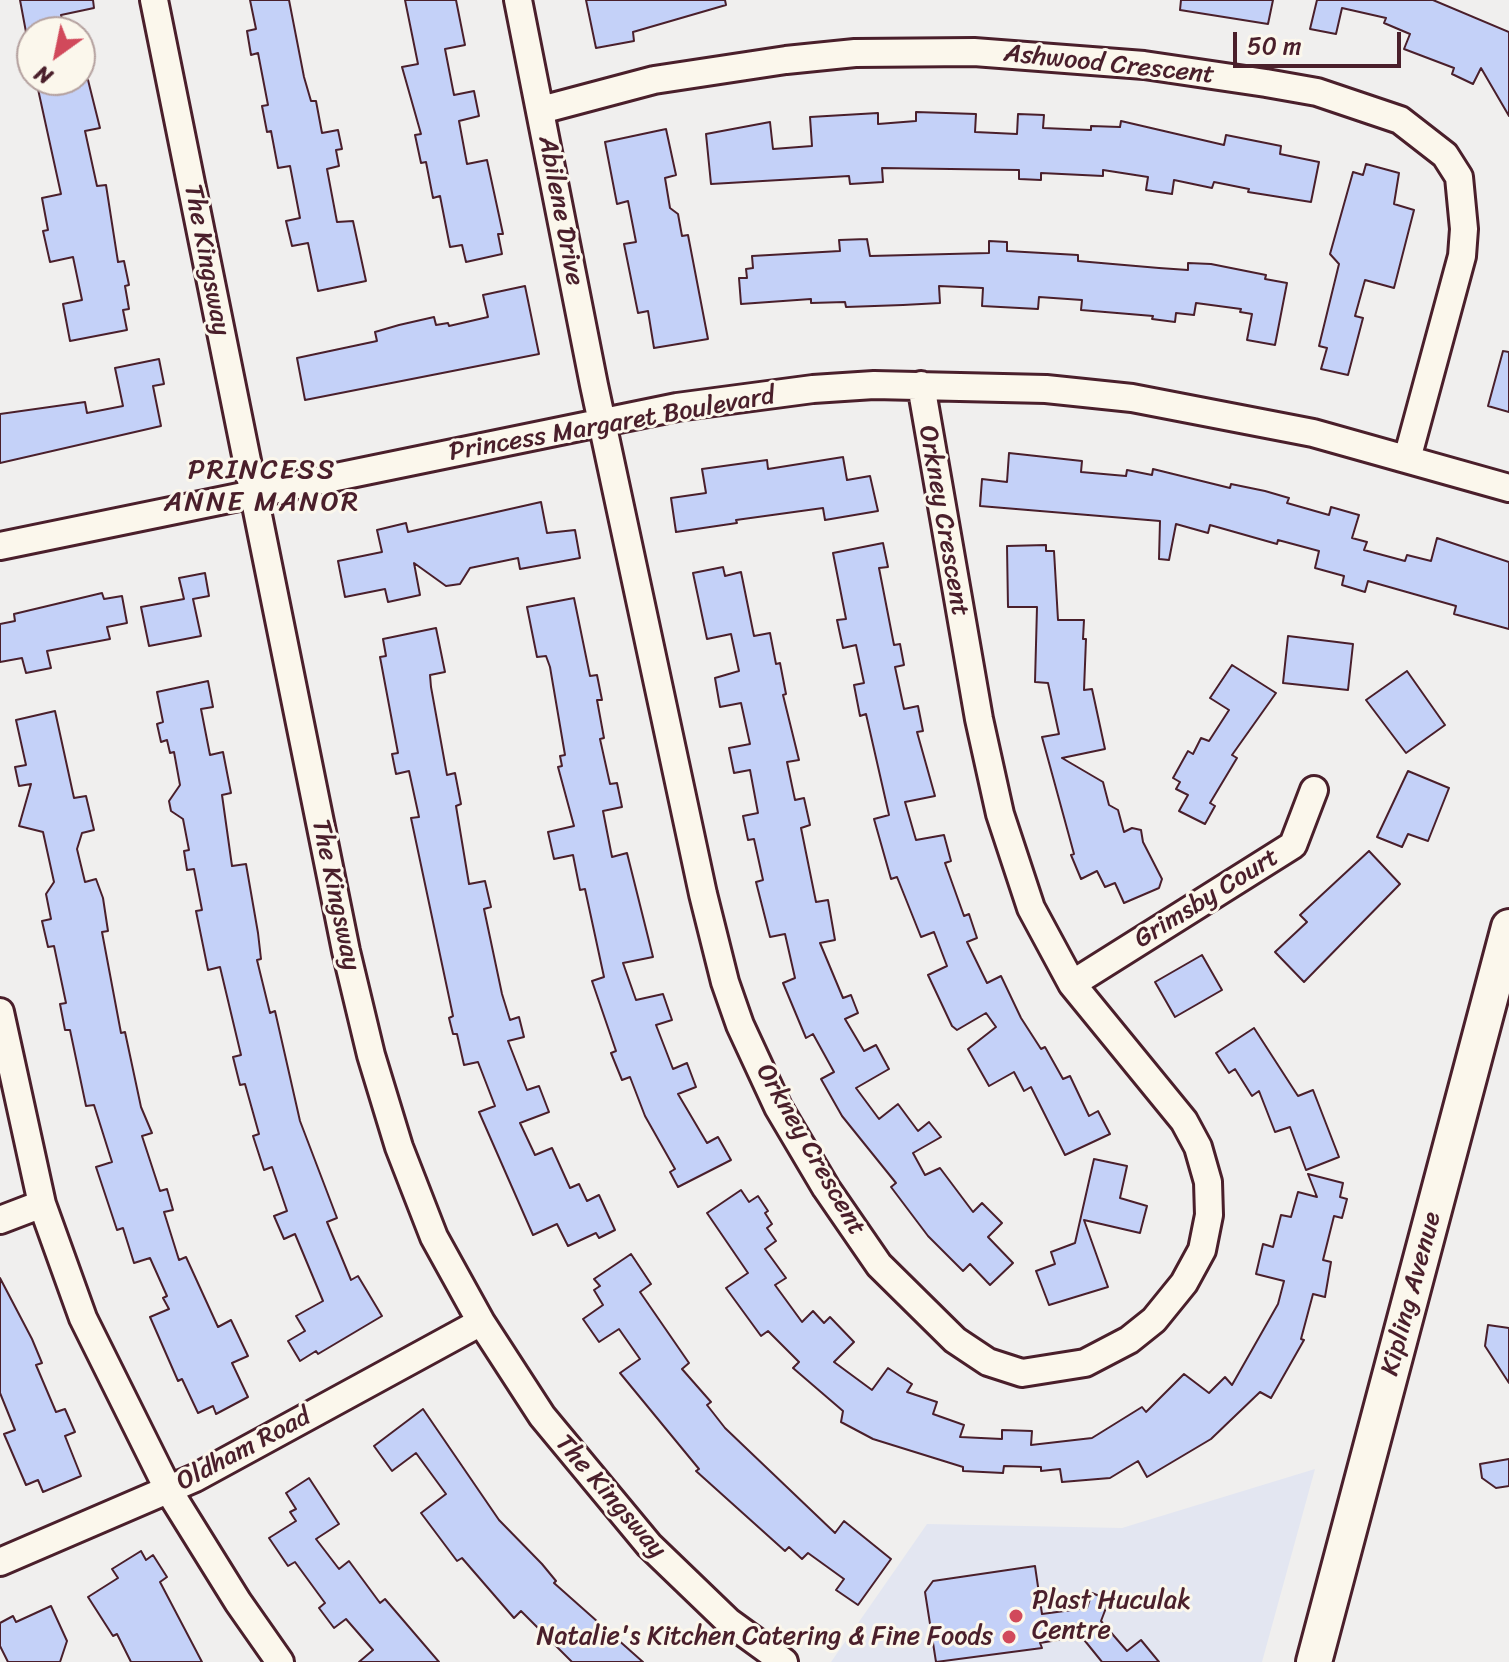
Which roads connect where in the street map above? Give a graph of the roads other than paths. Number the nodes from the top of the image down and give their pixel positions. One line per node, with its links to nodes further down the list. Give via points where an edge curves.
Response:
1 (154, 0): 8 (street, The Kingsway)
2 (518, 0): 3 (street, Abilene Drive)
3 (541, 110): 5 (street, Abilene Drive); 6 (street, Ashwood Crescent, via 654,80 786,60 855,53 974,52 1144,65 1252,81 1317,92 1400,120 1445,155 1459,177 1464,229 1462,256)
4 (921, 385): 5 (street, Princess Margaret Boulevard, via 813,389); 6 (street, Princess Margaret Boulevard, via 1132,398 1313,433); 12 (street, Orkney Crescent, via 1000,814 1031,908)
5 (602, 423): 8 (street, Princess Margaret Boulevard); 12 (street, Orkney Crescent, via 703,894 740,1025 778,1107 879,1265 955,1340 988,1362 1022,1373 1085,1363 1154,1320 1202,1250 1209,1215 1202,1158 1184,1121)
6 (1407, 459): 7 (street, Princess Margaret Boulevard)
7 (1509, 488)
8 (253, 494): 9 (street, Princess Margaret Boulevard); 16 (street, The Kingsway, via 371,1055 434,1237)
9 (0, 546)
10 (1314, 790): 12 (street, Grimsby Court, via 1293,845)
11 (1509, 927): 21 (main road, Kipling Avenue)
12 (1072, 984)
13 (0, 1012): 14 (street)
14 (42, 1204): 15 (street); 17 (street, via 83,1318)
15 (0, 1220)
16 (481, 1322): 17 (street, Oldham Road); 20 (street, The Kingsway, via 542,1416 611,1503 698,1594)
17 (169, 1491): 18 (street, Oldham Road); 19 (street)
18 (0, 1562)
19 (280, 1662)
20 (784, 1662)
21 (1314, 1662)

